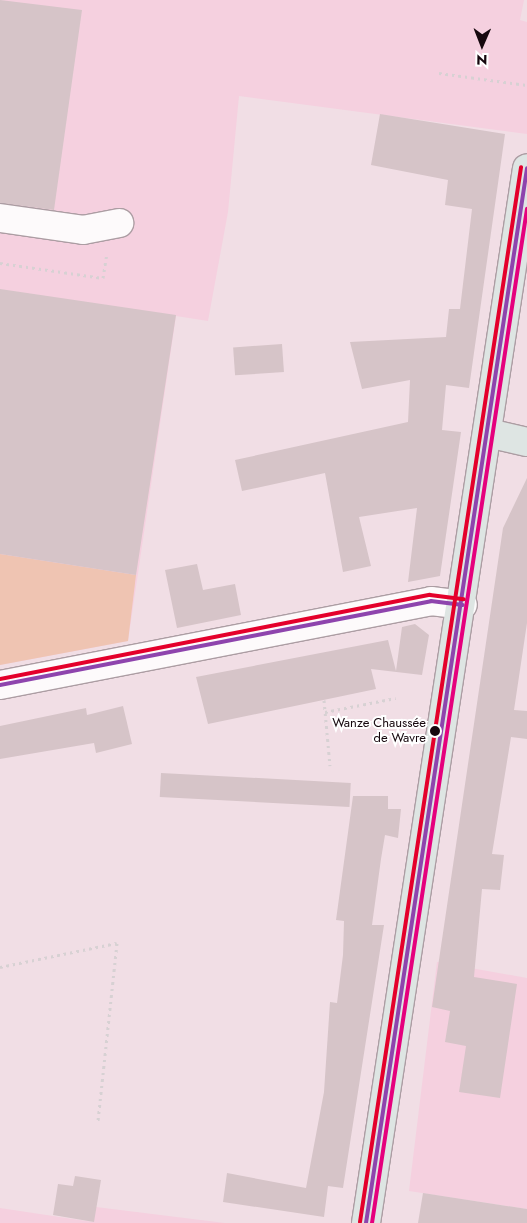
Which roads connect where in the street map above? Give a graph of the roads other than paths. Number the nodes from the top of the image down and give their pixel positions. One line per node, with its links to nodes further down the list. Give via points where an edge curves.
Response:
1 (527, 168): 4 (main road)
2 (0, 218): 3 (street, via 83,230)
3 (120, 223)
4 (488, 432): 5 (main road); 6 (main road)
5 (527, 442)
6 (463, 605): 7 (street, via 431,601); 8 (main road)
7 (0, 685)
8 (366, 1223)

